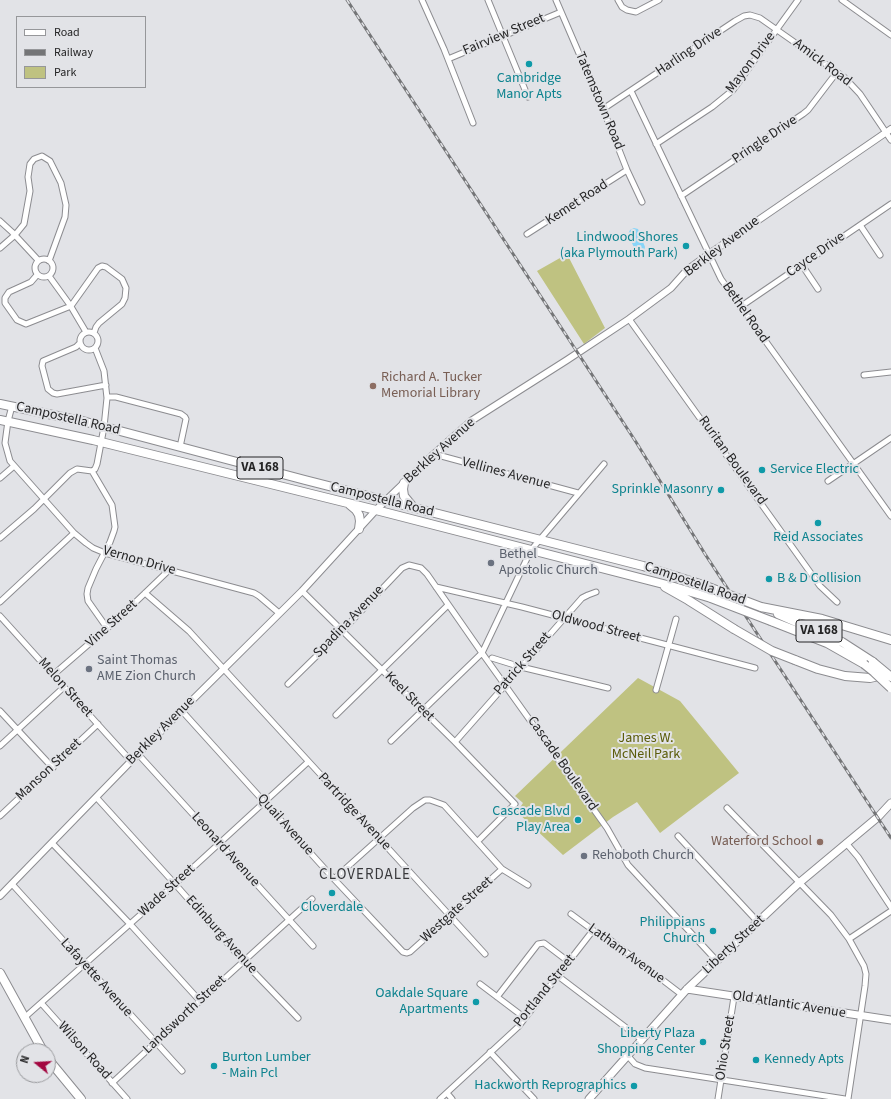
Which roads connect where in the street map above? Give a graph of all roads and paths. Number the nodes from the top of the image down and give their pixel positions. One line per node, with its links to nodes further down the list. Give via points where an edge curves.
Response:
1 (422, 0): 12 (street)
2 (488, 0): 11 (street)
3 (556, 0): 8 (street, Tatemstown Road)
4 (618, 0): 5 (street, via 622,7 636,12)
5 (659, 0)
6 (798, 0): 9 (street, Mayon Drive)
7 (842, 0): 10 (street)
8 (561, 12): 11 (street, Fairview Street); 16 (street, Tatemstown Road)
9 (777, 30): 13 (street, Amick Road); 14 (street, Harling Drive, via 755,16 744,16); 20 (street, Mayon Drive, via 733,90)
10 (891, 35)
11 (503, 36): 12 (street, Fairview Street); 15 (street)
12 (448, 59): 17 (street)
13 (837, 72): 18 (street, Amick Road, via 855,88); 22 (street, Pringle Drive, via 808,110)
14 (631, 91): 16 (street, Harling Drive); 20 (street, Bethel Road)
15 (528, 97)
16 (603, 109): 21 (street, Tatemstown Road)
17 (473, 123)
18 (888, 130): 19 (street, Amick Road); 30 (street, Berkley Avenue)
19 (891, 140)
20 (656, 144): 22 (street, Bethel Road)
21 (627, 170): 23 (street, Tatemstown Road); 27 (street, Kemet Road)
22 (681, 196): 30 (street, Bethel Road)
23 (642, 202)
24 (891, 204): 26 (street, Cayce Drive)
25 (0, 221): 28 (street)
26 (860, 225): 31 (street); 34 (street, Cayce Drive)
27 (528, 234)
28 (16, 235): 29 (street); 32 (street); 33 (street, via 24,224 30,191 30,164 42,156 50,161 61,183 66,205 65,217)
29 (0, 248)
30 (708, 254): 39 (street, Bethel Road); 40 (street, Berkley Avenue, via 687,270 671,288)
31 (880, 255)
32 (38, 260): 33 (street); 35 (street, via 34,268)
33 (50, 261): 36 (street, via 53,268)
34 (802, 265): 37 (street); 39 (street, Cayce Drive)
35 (37, 275): 36 (street, via 44,278); 38 (street, via 31,282 6,295 5,303 17,320 28,324)
36 (49, 276): 38 (street)
37 (818, 289)
38 (71, 306): 41 (street); 42 (street, via 98,268 106,267 122,279 126,288 122,304 99,323)
39 (740, 307): 57 (street, Bethel Road)
40 (629, 319): 56 (street, Berkley Avenue, via 471,421); 85 (street, Ruritan Boulevard, via 820,586)
41 (86, 332): 42 (street); 43 (street)
42 (94, 333): 44 (street, via 98,337)
43 (80, 343): 44 (street, via 83,348); 47 (street, via 43,361 48,389 57,394)
44 (95, 348): 47 (street, via 102,363)
45 (891, 372): 46 (street)
46 (864, 376)
47 (106, 384): 48 (street)
48 (107, 397): 52 (street); 55 (street, via 116,397 181,414 186,419)
49 (0, 404): 50 (main road, Campostella Road / VA 168)
50 (12, 406): 51 (street, Vernon Drive); 52 (main road, Campostella Road / VA 168)
51 (4, 420): 54 (main road, Campostella Road / VA 168); 59 (street, Vernon Drive, via 6,449)
52 (104, 427): 54 (street); 55 (main road, Campostella Road / VA 168)
53 (891, 438): 57 (street)
54 (101, 442): 60 (street, via 96,467); 67 (main road, Campostella Road / VA 168)
55 (180, 447): 66 (main road, Campostella Road / VA 168)
56 (434, 454): 63 (street, Berkley Avenue); 64 (street, Vellines Avenue)
57 (853, 463): 62 (street); 70 (street, Bethel Road)
58 (604, 464): 64 (street)
59 (14, 466): 61 (street); 65 (street, Vernon Drive)
60 (92, 471): 65 (street, via 78,470 70,473); 76 (street, via 112,505 114,532)
61 (0, 478)
62 (828, 481)
63 (404, 483): 66 (street, Berkley Avenue); 68 (main road, via 404,496)
64 (578, 494): 74 (street)
65 (44, 499): 72 (street, Vernon Drive); 73 (street)
66 (386, 500): 68 (main road, Campostella Road / VA 168); 69 (street, Berkley Avenue)
67 (348, 504): 69 (main road, Campostella Road / VA 168); 71 (main road, via 359,515)
68 (414, 508): 74 (main road, Campostella Road / VA 168)
69 (376, 510): 71 (street, Berkley Avenue); 75 (main road, Campostella Road / VA 168)
70 (891, 516)
71 (359, 529): 81 (street, Berkley Avenue)
72 (74, 533): 76 (street, Vernon Drive, via 90,546); 84 (street)
73 (0, 538)
74 (539, 540): 75 (street); 88 (main road, Campostella Road / VA 168, bridge, via 643,566)
75 (531, 550): 79 (main road, Campostella Road / VA 168); 86 (street)
76 (105, 553): 78 (street, Vernon Drive); 93 (street, via 87,594 88,601)
77 (413, 565): 80 (street, Cascade Boulevard, via 424,570); 94 (street, Spadina Avenue, via 397,572)
78 (168, 571): 83 (street, Vine Street); 89 (street, Vernon Drive, via 254,593)
79 (652, 580): 103 (main road, bridge, via 772,651 818,669 845,676 870,678); 110 (main road, VA 168, bridge, via 711,598 827,643 864,664)
80 (436, 587): 86 (street, Oldwood Street); 87 (street, Cascade Boulevard)
81 (302, 591): 89 (street, Berkley Avenue); 94 (street, Keel Street)
82 (596, 592): 91 (street, Patrick Street, via 585,596)
83 (145, 593): 93 (street, Vine Street); 100 (street, Partridge Avenue, via 190,631)
84 (0, 602)
85 (837, 602)
86 (506, 604): 91 (street, Oldwood Street); 97 (street)
87 (448, 605): 97 (street, Cascade Boulevard); 102 (street)
88 (761, 607): 95 (main road, via 822,619); 105 (main road, VA 168, bridge, via 858,650)
89 (279, 613): 100 (street, Berkley Avenue)
90 (0, 616): 104 (street, Melon Street)
91 (563, 618): 96 (street, Oldwood Street); 99 (street, Patrick Street)
92 (676, 619): 96 (street)
93 (107, 628): 104 (street, Vine Street)
94 (342, 631): 102 (street, Keel Street); 106 (street, Spadina Avenue)
95 (891, 640)
96 (668, 645): 101 (street, Oldwood Street); 111 (street)
97 (482, 653): 107 (street, Cascade Boulevard); 112 (street)
98 (492, 658): 99 (street)
99 (521, 667): 107 (street, Patrick Street); 109 (street)
100 (224, 668): 114 (street, Berkley Avenue); 123 (street, Partridge Avenue)
101 (755, 668)
102 (383, 671): 112 (street, Keel Street); 115 (street)
103 (891, 674)
104 (53, 675): 108 (street, Melon Street)
105 (891, 678)
106 (288, 684)
107 (506, 684): 119 (street, Patrick Street); 156 (street, Cascade Boulevard, via 607,828 628,865)
108 (64, 686): 116 (street, Melon Street); 117 (street)
109 (608, 688)
110 (891, 688)
111 (656, 690)
112 (423, 710): 118 (street); 119 (street, Keel Street)
113 (0, 711): 117 (street)
114 (182, 711): 121 (street, Berkley Avenue); 126 (street, Quail Avenue)
115 (336, 715)
116 (98, 724): 122 (street, Melon Street); 124 (street, Manson Street)
117 (17, 730): 120 (street); 124 (street)
118 (391, 741)
119 (455, 742): 132 (street, Keel Street, via 515,804)
120 (0, 746)
121 (138, 754): 122 (street, Berkley Avenue); 135 (street, Leonard Avenue)
122 (131, 761): 125 (street, Berkley Avenue)
123 (308, 762): 126 (street, Wade Street); 131 (street, Partridge Avenue)
124 (52, 768): 129 (street, Manson Street)
125 (96, 797): 133 (street, Berkley Avenue); 140 (street, Edinburg Avenue)
126 (264, 801): 135 (street, Wade Street); 137 (street, Quail Avenue)
127 (891, 803): 134 (main road, Liberty Street)
128 (727, 808): 138 (street)
129 (0, 816)
130 (678, 836): 149 (street)
131 (378, 838): 132 (street, Westgate Street, via 419,803 430,800 444,805); 137 (street); 147 (street, Partridge Avenue)
132 (478, 841): 136 (street, Westgate Street)
133 (52, 843): 139 (street, Berkley Avenue); 150 (street)
134 (846, 843): 138 (main road, Liberty Street); 144 (street)
135 (219, 844): 140 (street, Wade Street); 148 (street, Leonard Avenue)
136 (502, 869): 141 (street); 147 (street, Westgate Street)
137 (334, 879): 154 (street, Quail Avenue, via 400,950)
138 (799, 883): 149 (main road, Liberty Street); 152 (street, via 831,915)
139 (12, 884): 142 (street, Berkley Avenue); 159 (street, Lafayette Avenue)
140 (175, 884): 150 (street, Wade Street); 157 (street, Edinburg Avenue)
141 (528, 884)
142 (0, 896)
143 (312, 899): 148 (street, Landsworth Street)
144 (891, 907)
145 (891, 911): 152 (street)
146 (571, 914): 151 (street, Latham Avenue)
147 (450, 916): 154 (street, Westgate Street); 155 (street, Partridge Avenue)
148 (289, 920): 153 (street, Leonard Avenue); 157 (street, Landsworth Street)
149 (758, 922): 156 (main road, Liberty Street)
150 (130, 924): 159 (street, Wade Street); 166 (street)
151 (594, 931): 158 (street, Portland Street); 163 (street, Latham Avenue)
152 (849, 939): 168 (street, via 861,959 866,974)
153 (313, 946)
154 (407, 953)
155 (485, 954)
156 (716, 960): 163 (main road, Liberty Street)
157 (244, 962): 166 (street, Landsworth Street); 170 (street, Edinburg Avenue)
158 (569, 962): 161 (street, Portland Street); 165 (street, via 544,944 538,944)
159 (85, 965): 167 (street, Wade Street); 175 (street, Lafayette Avenue)
160 (0, 973): 169 (main road)
161 (558, 976): 171 (street, Portland Street); 173 (street)
162 (480, 984): 165 (street)
163 (684, 991): 164 (main road, Old Atlantic Avenue); 173 (main road, Liberty Street)
164 (734, 996): 168 (main road, Old Atlantic Avenue); 180 (street, Ohio Street)
165 (497, 997): 171 (street)
166 (200, 1001): 175 (street, Landsworth Street)
167 (42, 1004): 169 (street, Wade Street); 181 (street, Wilson Road)
168 (860, 1016): 172 (main road, Old Atlantic Avenue); 190 (street)
169 (24, 1018): 174 (main road)
170 (298, 1018)
171 (525, 1018): 176 (street, Portland Street)
172 (891, 1020)
173 (641, 1039): 177 (main road, Liberty Street)
174 (38, 1043)
175 (155, 1043): 179 (street, Lafayette Avenue); 181 (street, Landsworth Street)
176 (490, 1052): 182 (street, Portland Street); 187 (street)
177 (627, 1055): 180 (street, via 635,1064 645,1068); 188 (main road, Liberty Street)
178 (56, 1069): 183 (main road)
179 (182, 1072)
180 (721, 1080): 189 (street, Ohio Street); 190 (street)
181 (112, 1083): 184 (street, Wilson Road)
182 (447, 1093): 185 (street, Portland Street); 186 (street)
183 (81, 1099)
184 (127, 1099)
185 (440, 1099)
186 (452, 1099)
187 (534, 1099)
188 (589, 1099)
189 (718, 1099)
190 (846, 1099)

